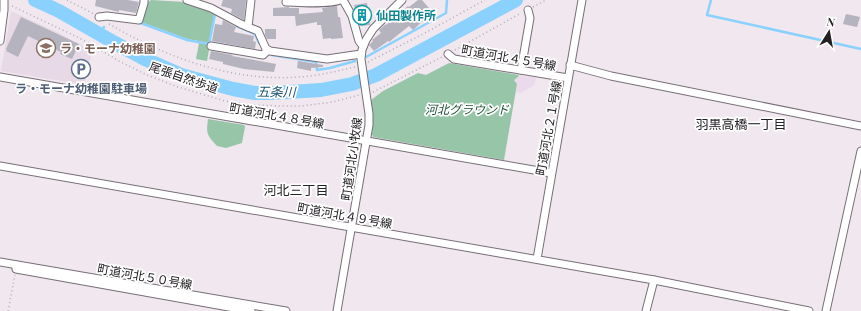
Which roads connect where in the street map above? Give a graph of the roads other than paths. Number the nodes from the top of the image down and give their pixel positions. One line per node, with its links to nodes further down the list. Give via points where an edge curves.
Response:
1 (144, 0): 12 (street, via 139,20 107,16)
2 (187, 0): 10 (street)
3 (251, 0): 13 (street)
4 (340, 0): 9 (street, via 323,3)
5 (343, 0): 16 (street)
6 (402, 0): 16 (street, 町道河北小牧線, via 373,29)
7 (582, 0): 20 (street, 町道河北２１号線)
8 (4, 1): 14 (street)
9 (286, 2)
10 (206, 3): 13 (street)
11 (528, 10): 21 (street, via 530,18)
12 (99, 18)
13 (248, 27): 17 (street, via 258,31)
14 (0, 40)
15 (211, 46): 17 (street, via 262,55)
16 (363, 46): 18 (street, 町道河北小牧線)
17 (268, 50): 18 (street, via 327,59)
18 (361, 54): 25 (street, 町道河北小牧線, via 369,121)
19 (448, 54): 21 (street, 町道河北４５号線, via 454,59)
20 (570, 65): 23 (street, 町道河北２１号線); 24 (street, via 611,76)
21 (521, 70): 23 (street, 町道河北４５号線)
22 (0, 77): 25 (street, 町道河北４８号線)
23 (568, 78): 28 (street, 町道河北２１号線)
24 (861, 126)
25 (367, 142): 28 (street, 町道河北４８号線); 29 (street, 町道河北小牧線)
26 (861, 151): 39 (street)
27 (0, 166): 29 (street, 町道河北４９号線)
28 (551, 173): 30 (street, 町道河北２１号線)
29 (352, 227): 30 (street, 町道河北４９号線); 36 (street, 町道河北小牧線)
30 (537, 259): 33 (street, 町道河北４９号線)
31 (0, 262): 32 (street, 町道河北５０号線)
32 (16, 267): 34 (street); 35 (street, 町道河北５０号線)
33 (654, 280): 37 (street); 38 (street, 町道河北４９号線)
34 (251, 311)
35 (286, 311)
36 (337, 311)
37 (646, 311)
38 (809, 311)
39 (826, 311)

